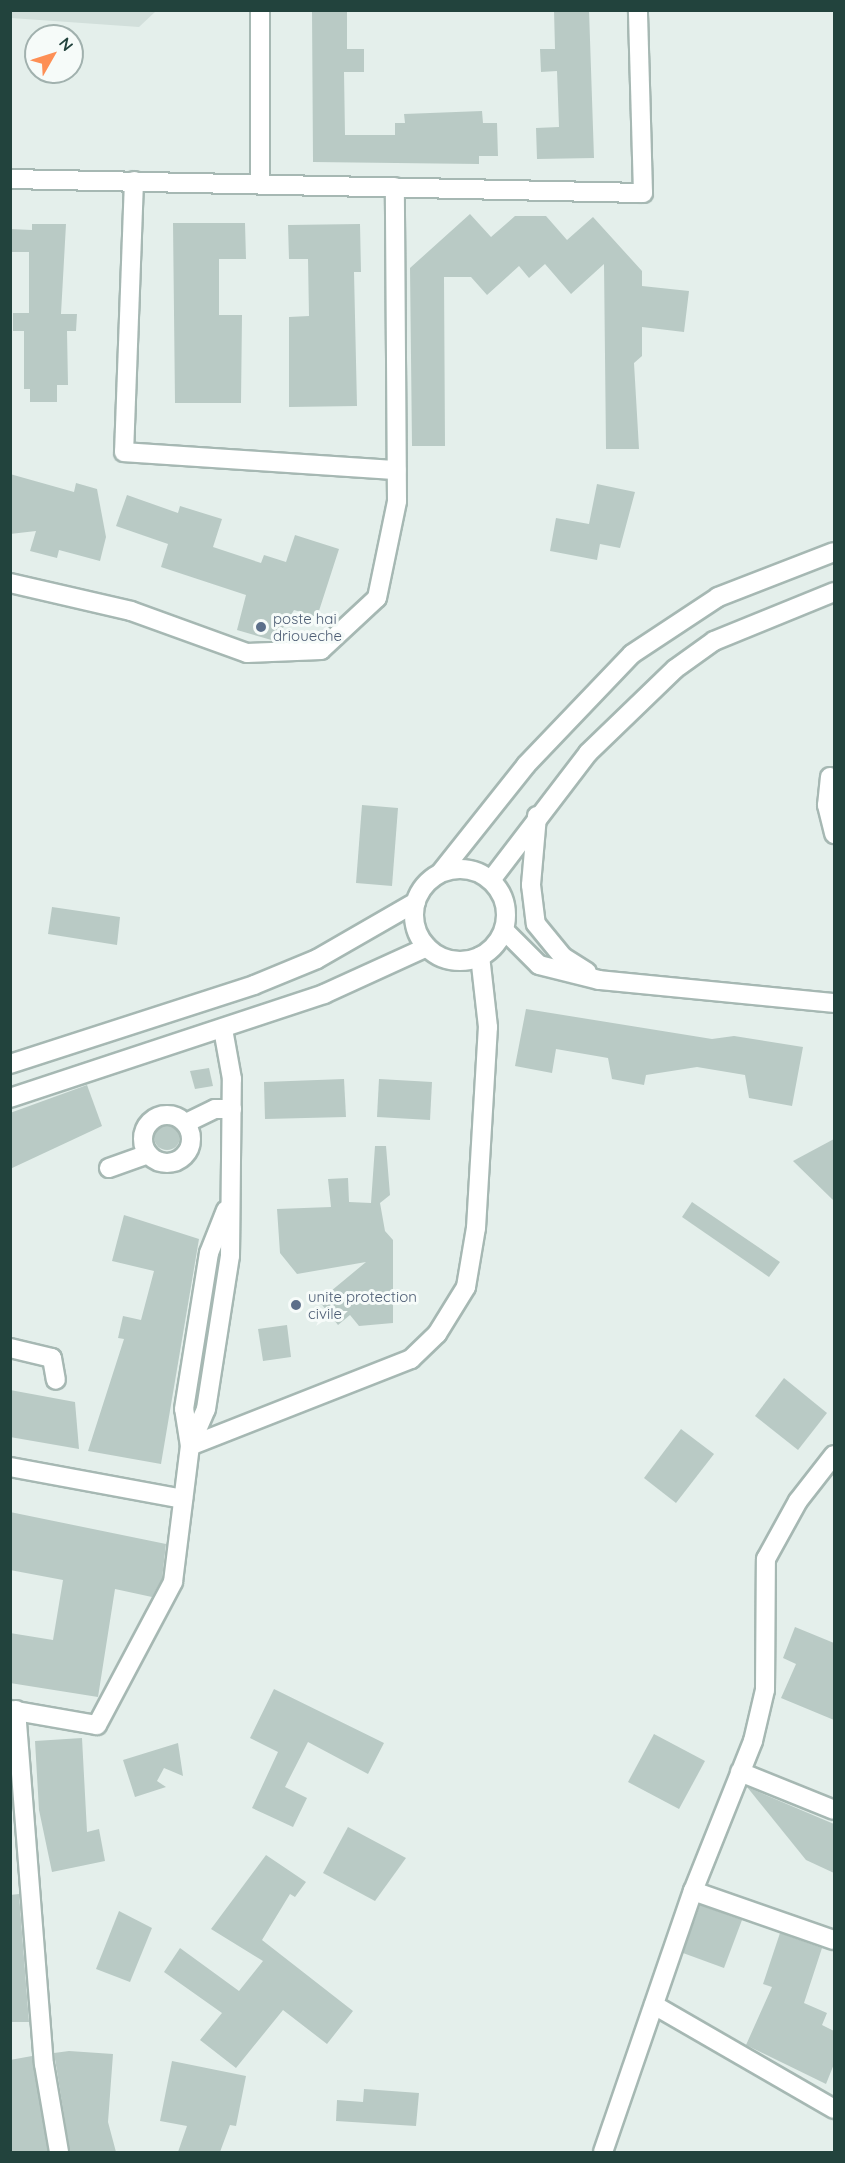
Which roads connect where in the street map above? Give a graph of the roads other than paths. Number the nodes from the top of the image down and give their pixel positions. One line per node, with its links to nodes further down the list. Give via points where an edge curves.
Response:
1 (260, 10): 5 (street)
2 (638, 10): 6 (street, via 643,193)
3 (10, 179): 4 (street)
4 (134, 181): 5 (street); 7 (street, via 124,452)
5 (260, 183): 6 (street)
6 (395, 187): 7 (street)
7 (396, 470): 9 (street, via 397,501 377,598 321,650 247,653 131,611)
8 (834, 552): 14 (street, via 718,597 632,654 534,756)
9 (10, 583)
10 (834, 592): 12 (street, via 714,641 675,669 588,753)
11 (830, 777): 13 (street, via 827,805)
12 (537, 816): 15 (street); 20 (street, via 531,885 536,924 563,957)
13 (834, 834)
14 (441, 872): 15 (street, via 472,870); 16 (street, via 428,880)
15 (491, 880): 17 (street, via 504,900)
16 (416, 902): 18 (street, via 414,923); 23 (street, via 317,959 254,985)
17 (504, 930): 19 (street); 20 (street, via 539,965)
18 (427, 947): 19 (street, via 456,961); 22 (street, via 324,994)
19 (480, 956): 31 (street, via 488,1027 476,1227 466,1287 436,1334 411,1359)
20 (598, 980): 21 (street)
21 (834, 1003)
22 (223, 1029): 24 (street); 25 (street)
23 (10, 1064)
24 (10, 1098)
25 (232, 1109): 26 (street, via 215,1108); 31 (street, via 230,1256 206,1409)
26 (186, 1123): 27 (street, via 162,1115 148,1123 142,1139); 27 (street, via 191,1144 183,1157 162,1163)
27 (147, 1154): 28 (street)
28 (109, 1168)
29 (10, 1348): 30 (street, via 52,1358)
30 (56, 1380)
31 (190, 1446): 34 (street)
32 (834, 1455): 36 (street, via 798,1501 766,1559 765,1690)
33 (10, 1467): 34 (street)
34 (183, 1499): 35 (street, via 173,1582 97,1725)
35 (13, 1710): 42 (street, via 44,2064)
36 (740, 1772): 37 (street); 38 (street)
37 (834, 1810)
38 (693, 1891): 39 (street); 40 (street)
39 (834, 1940)
40 (654, 2005): 41 (street); 43 (street)
41 (834, 2109)
42 (59, 2152)
43 (603, 2152)

